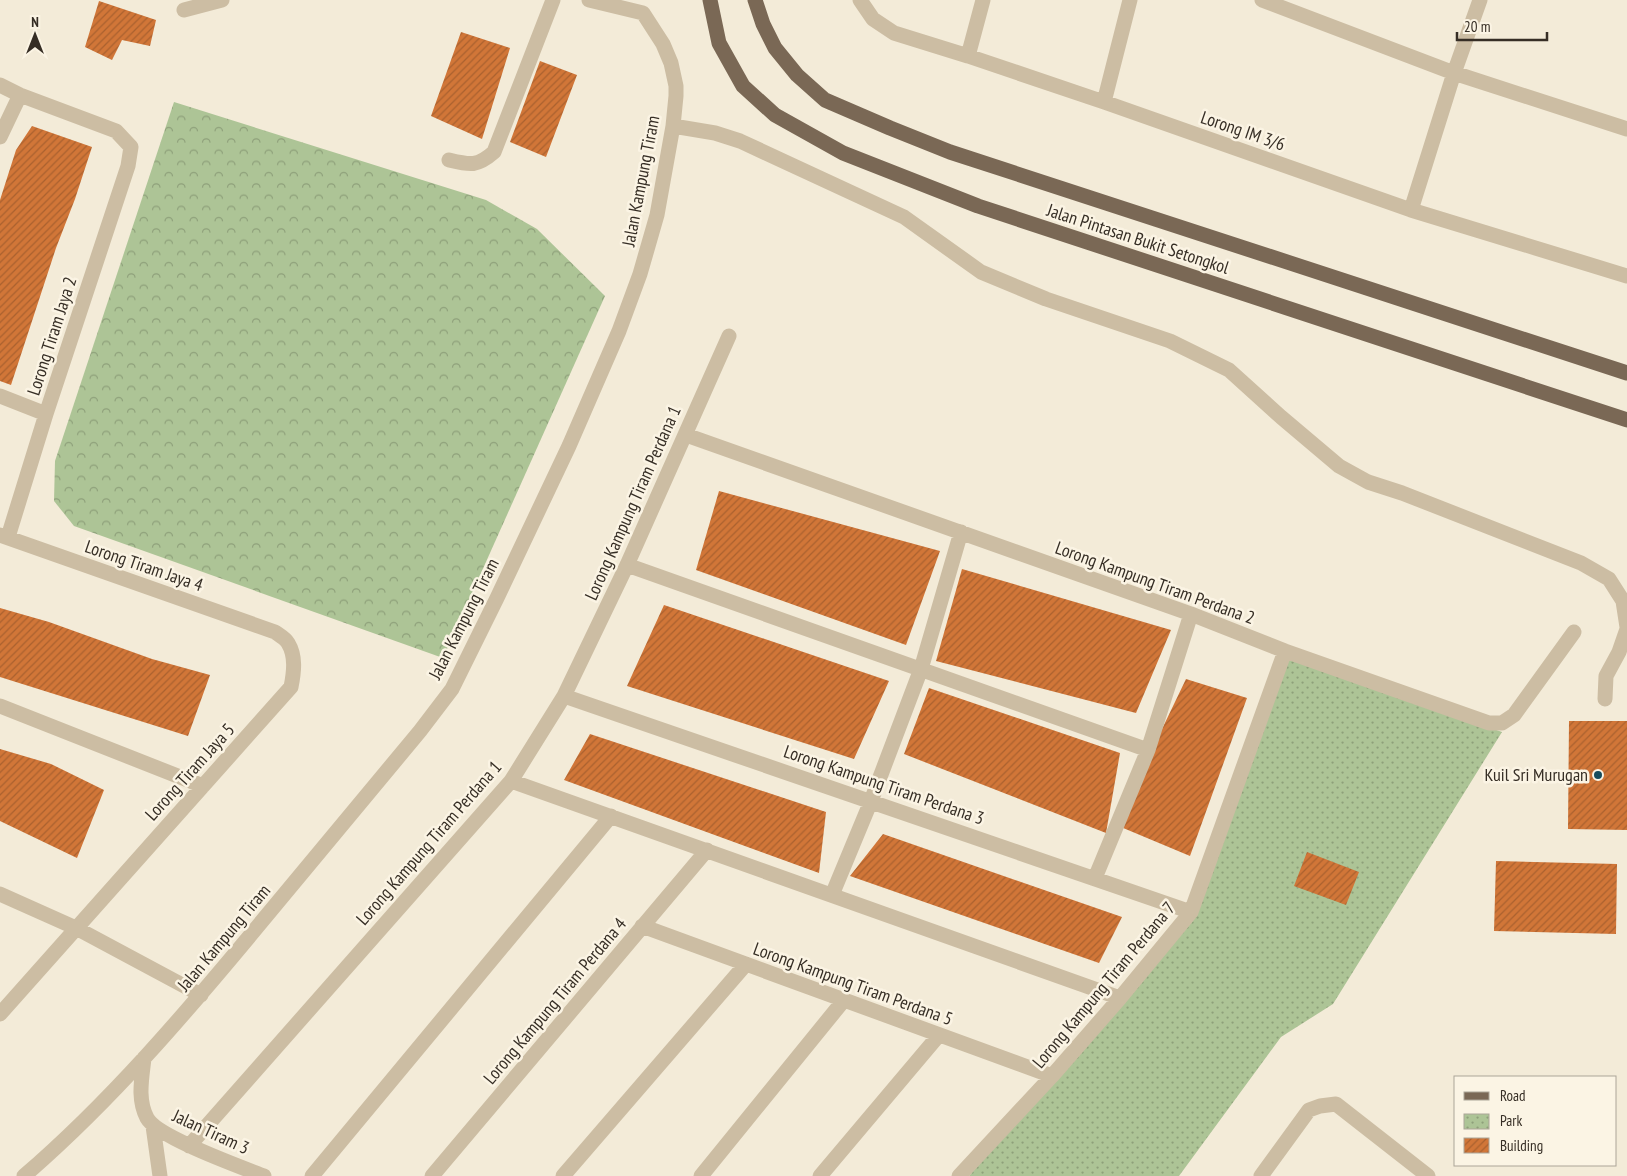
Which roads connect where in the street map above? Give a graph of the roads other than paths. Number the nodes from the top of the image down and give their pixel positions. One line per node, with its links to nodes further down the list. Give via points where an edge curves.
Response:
1 (222, 0): 12 (street)
2 (553, 0): 21 (street, via 494,152 486,160 470,165)
3 (589, 0): 11 (street, Jalan Kampung Tiram)
4 (710, 0): 28 (main road, Jalan Pintasan Bukit Setongkol, via 719,43 743,86 775,115 843,153 978,206)
5 (755, 0): 25 (main road, Jalan Pintasan Bukit Setongkol, via 775,48 797,75 825,100 890,128 950,152)
6 (860, 0): 13 (street, Lorong IM 3/6, via 873,18 894,33)
7 (983, 0): 13 (street)
8 (1130, 0): 17 (street)
9 (1262, 0): 14 (street)
10 (1480, 0): 14 (street)
11 (643, 6): 18 (street, Jalan Kampung Tiram, via 671,63 676,86)
12 (184, 10)
13 (968, 56): 17 (street, Lorong IM 3/6)
14 (1454, 73): 19 (street); 22 (street)
15 (0, 85): 16 (street)
16 (20, 95): 20 (street); 27 (street, Lorong Tiram Jaya 2, via 116,131 131,147 128,166)
17 (1104, 102): 22 (street, Lorong IM 3/6)
18 (673, 126): 34 (street, via 740,141 904,217 981,272 1046,300 1170,340 1229,370 1339,466 1368,482 1581,563 1609,579 1623,601); 55 (street, Jalan Kampung Tiram, via 657,215 619,331 569,446 452,689)
19 (1627, 129)
20 (0, 137)
21 (449, 160)
22 (1411, 210): 23 (street, Lorong IM 3/6)
23 (1627, 276)
24 (729, 336): 29 (street, Lorong Kampung Tiram Perdana 1)
25 (1627, 374)
26 (0, 396): 27 (street)
27 (46, 414): 31 (street, Lorong Tiram Jaya 2)
28 (1627, 420)
29 (686, 434): 30 (street, Lorong Kampung Tiram Perdana 2); 32 (street, Lorong Kampung Tiram Perdana 1)
30 (962, 532): 33 (street, Lorong Kampung Tiram Perdana 2); 38 (street)
31 (4, 536): 35 (street, Lorong Tiram Jaya 4)
32 (627, 565): 38 (street); 39 (street, Lorong Kampung Tiram Perdana 1)
33 (1191, 614): 37 (street, Lorong Kampung Tiram Perdana 2); 42 (street)
34 (1627, 628): 40 (street, via 1606,676)
35 (275, 632): 44 (street, Lorong Tiram Jaya 5, via 287,641 293,657 291,687)
36 (1574, 632): 37 (street, Lorong Kampung Tiram Perdana 2, via 1514,715 1502,723 1489,723)
37 (1285, 651): 51 (street, Lorong Kampung Tiram Perdana 7)
38 (921, 670): 42 (street); 45 (street)
39 (564, 696): 43 (street, Lorong Kampung Tiram Perdana 1); 45 (street, Lorong Kampung Tiram Perdana 3)
40 (1605, 699)
41 (0, 706): 44 (street)
42 (1148, 750): 48 (street)
43 (511, 781): 46 (street); 63 (street, Lorong Kampung Tiram Perdana 1)
44 (203, 786): 53 (street, Lorong Tiram Jaya 5)
45 (870, 800): 48 (street, Lorong Kampung Tiram Perdana 3); 50 (street)
46 (611, 816): 47 (street); 68 (street)
47 (706, 850): 50 (street); 52 (street, Lorong Kampung Tiram Perdana 4)
48 (1095, 878): 51 (street, Lorong Kampung Tiram Perdana 3)
49 (0, 894): 53 (street)
50 (832, 894): 56 (street)
51 (1192, 912): 56 (street, Lorong Kampung Tiram Perdana 7)
52 (642, 926): 54 (street, Lorong Kampung Tiram Perdana 5); 69 (street, Lorong Kampung Tiram Perdana 4)
53 (76, 928): 55 (street); 58 (street, Lorong Tiram Jaya 5)
54 (746, 964): 57 (street, Lorong Kampung Tiram Perdana 5); 70 (street)
55 (201, 995): 60 (street, Jalan Kampung Tiram)
56 (1120, 998): 61 (street, Lorong Kampung Tiram Perdana 7)
57 (844, 1000): 59 (street, Lorong Kampung Tiram Perdana 5); 71 (street)
58 (0, 1014)
59 (939, 1035): 61 (street, Lorong Kampung Tiram Perdana 5); 72 (street)
60 (144, 1058): 62 (street, Jalan Tiram 3, via 140,1097 147,1119); 65 (street, Jalan Kampung Tiram)
61 (1052, 1076): 73 (street, Lorong Kampung Tiram Perdana 7)
62 (153, 1126): 63 (street, Jalan Tiram 3); 66 (street)
63 (189, 1146): 67 (street, Jalan Tiram 3)
64 (1423, 1175): 74 (street, via 1336,1104 1309,1110)
65 (24, 1176)
66 (160, 1176)
67 (264, 1176)
68 (312, 1176)
69 (432, 1176)
70 (564, 1176)
71 (701, 1176)
72 (820, 1176)
73 (959, 1176)
74 (1261, 1176)

